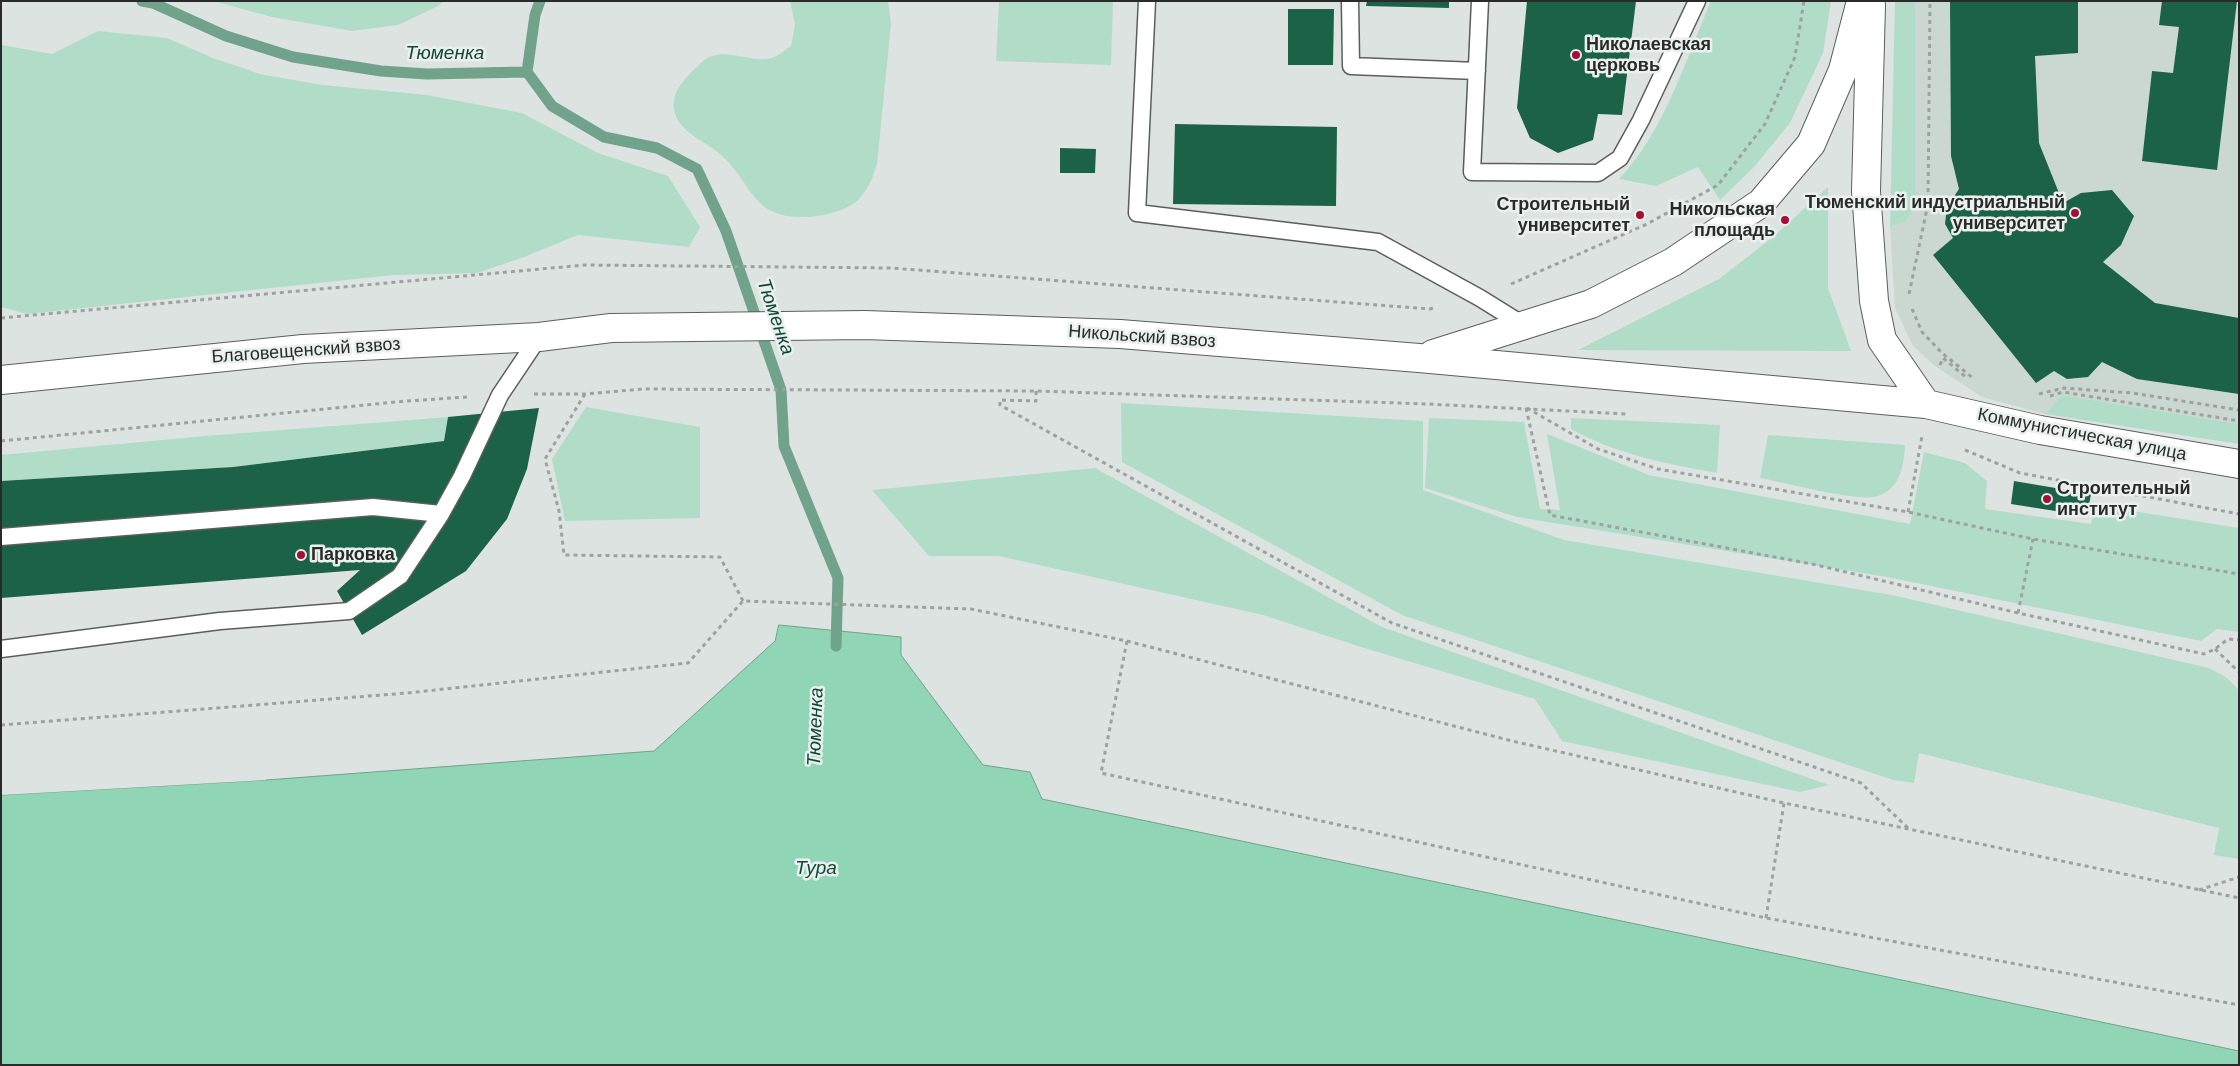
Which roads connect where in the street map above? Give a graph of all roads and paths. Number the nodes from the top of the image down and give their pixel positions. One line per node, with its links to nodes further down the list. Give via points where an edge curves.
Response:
1 (1147, 1): 10 (lane, via 1137,213 1378,242)
2 (1350, 1): 9 (lane, via 1351,66)
3 (1480, 1): 9 (lane)
4 (1697, 1): 9 (lane, via 1620,158 1598,173 1472,172)
5 (1804, 1): 10 (path, via 1795,57 1765,124 1718,185 1647,224)
6 (1861, 1): 14 (main road, via 1843,70 1812,144 1761,203 1673,262 1591,304)
7 (1871, 1): 24 (main road, via 1866,191 1874,302 1882,340)
8 (1930, 1): 11 (path, via 1928,204)
9 (1477, 71)
10 (1480, 298): 13 (path, via 1430,308 891,268 584,265); 14 (lane)
11 (1908, 300)
12 (1912, 308): 18 (path, via 1922,332)
13 (1, 318)
14 (1525, 326): 17 (main road)
15 (611, 328): 16 (main road, Благовещенский взвоз); 17 (main road, Никольский взвоз, via 865,325 1120,334)
16 (539, 337): 19 (main road, Благовещенский взвоз, via 303,349); 22 (lane)
17 (1419, 358): 24 (main road, Никольский взвоз)
18 (1975, 379)
19 (1, 380)
20 (1036, 392): 21 (path, via 643,389); 25 (path); 47 (path, via 1036,401 1000,400 1000,405 1392,624 1861,783)
21 (585, 394): 22 (path); 38 (path, via 545,459 560,511 564,555 720,556)
22 (500, 395): 30 (path, via 396,402); 33 (lane)
23 (2030, 396): 26 (path, via 2064,388 2132,393)
24 (1926, 404): 32 (main road, Коммунистическая улица, via 2040,430)
25 (1526, 408): 27 (path); 36 (path, via 1598,449 1658,468 1908,512); 39 (path, via 1550,515 1812,564)
26 (2239, 410)
27 (1633, 414)
28 (1912, 435): 29 (path)
29 (1931, 438)
30 (1, 441)
31 (1960, 448): 34 (path, via 2020,473)
32 (2239, 464)
33 (441, 514): 35 (lane, via 372,507); 42 (lane, via 400,576 349,611 220,621)
34 (2239, 514)
35 (1, 537)
36 (2033, 539): 37 (path); 39 (path)
37 (2239, 574)
38 (743, 601): 41 (path, via 971,610); 45 (path, via 688,663 407,693)
39 (2018, 613): 43 (path, via 2204,654)
40 (2239, 640): 43 (path, via 2228,639)
41 (1127, 641): 46 (path, via 1512,740); 51 (path, via 1101,773)
42 (1, 649)
43 (2215, 649): 44 (path)
44 (2239, 672)
45 (1, 725)
46 (1784, 803): 47 (path); 51 (path)
47 (1910, 830): 49 (path)
48 (2239, 877): 49 (path)
49 (2199, 890): 50 (path)
50 (2239, 898)
51 (1766, 918): 52 (path)
52 (2239, 1005)

